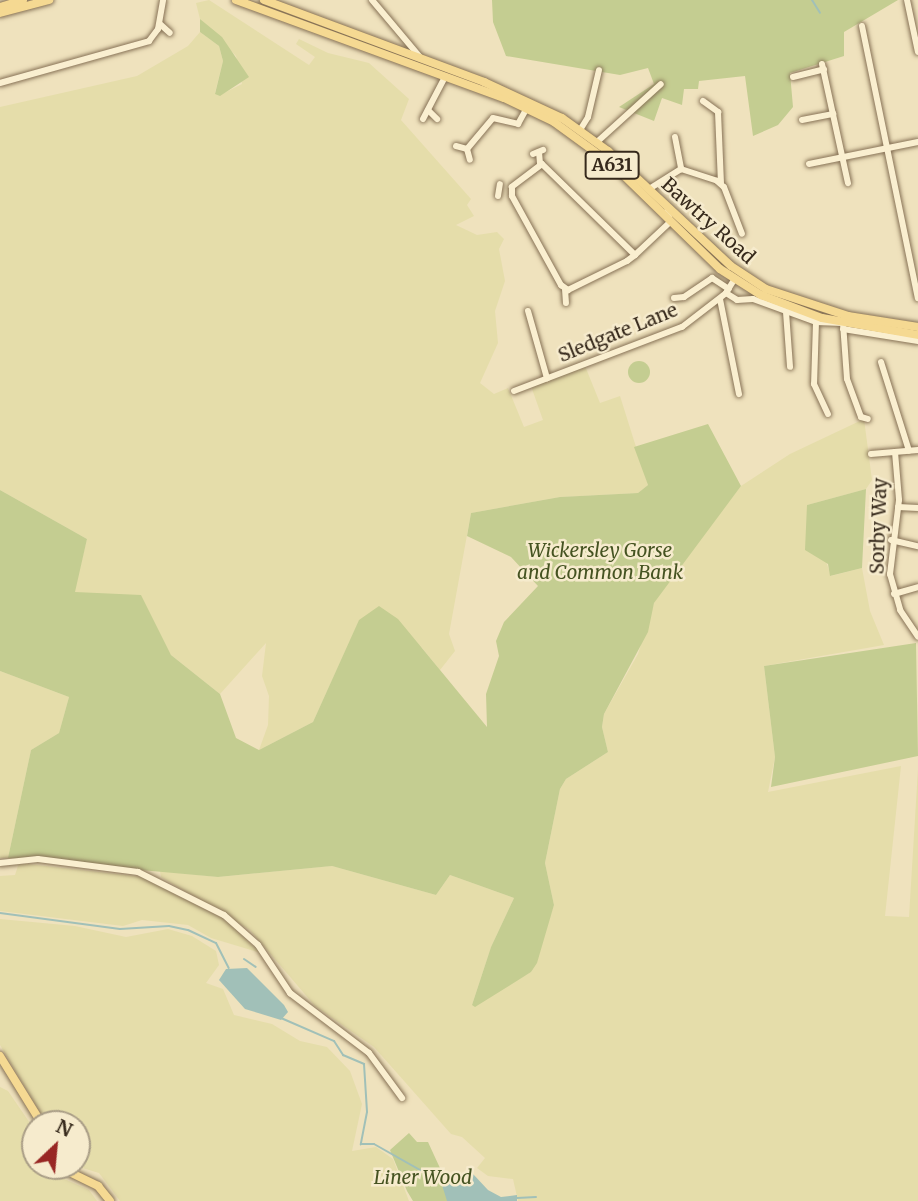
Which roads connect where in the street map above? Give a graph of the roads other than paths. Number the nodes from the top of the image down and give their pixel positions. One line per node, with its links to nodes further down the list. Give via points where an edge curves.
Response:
1 (23, 0): 8 (main road)
2 (49, 0): 9 (main road)
3 (163, 0): 10 (street)
4 (236, 0): 18 (main road, Bawtry Road / A631)
5 (264, 0): 14 (main road, Bawtry Road / A631)
6 (372, 0): 12 (street)
7 (907, 0): 15 (street)
8 (0, 6)
9 (0, 13)
10 (160, 24): 13 (street); 20 (street, via 144,44)
11 (862, 26): 34 (street)
12 (399, 31): 14 (street, via 400,44); 16 (street)
13 (170, 33)
14 (386, 47): 16 (main road, Bawtry Road / A631)
15 (918, 52)
16 (423, 60): 23 (main road, Bawtry Road / A631)
17 (599, 70): 29 (street, via 588,117)
18 (445, 77): 23 (main road, Bawtry Road / A631); 24 (street)
19 (793, 77): 25 (street, via 823,66)
20 (0, 83)
21 (662, 84): 31 (street)
22 (703, 101): 42 (street, via 718,112)
23 (529, 105): 29 (main road, Bawtry Road / A631); 35 (street, via 517,124 500,117 489,120); 48 (main road, Bawtry Road / A631, via 584,142)
24 (428, 110): 26 (street); 27 (street)
25 (833, 114): 28 (street); 37 (street)
26 (423, 119)
27 (438, 119)
28 (802, 120)
29 (580, 130): 31 (main road, Bawtry Road / A631)
30 (675, 137): 41 (street)
31 (597, 142): 45 (main road, Bawtry Road / A631)
32 (918, 142): 34 (street)
33 (456, 146): 35 (street)
34 (887, 148): 37 (street); 57 (street)
35 (467, 149): 38 (street)
36 (538, 152): 39 (street)
37 (842, 157): 40 (street); 43 (street)
38 (470, 160)
39 (540, 164): 46 (street); 52 (street)
40 (809, 164)
41 (681, 169): 42 (street); 45 (street)
42 (721, 183): 50 (street)
43 (848, 183)
44 (499, 189): 46 (street)
45 (649, 189): 47 (main road, Bawtry Road / A631)
46 (511, 190): 54 (street)
47 (666, 205): 48 (street); 49 (main road, Bawtry Road / A631)
48 (670, 222): 51 (main road, Bawtry Road / A631); 52 (street)
49 (686, 225): 51 (main road, A631, via 683,230); 65 (main road, Bawtry Road / A631, via 731,266 766,289 828,311)
50 (742, 234)
51 (694, 244): 53 (main road, Bawtry Road / A631)
52 (635, 255): 54 (street)
53 (734, 279): 55 (street, Bawtry Road); 64 (main road, Bawtry Road / A631, via 780,303)
54 (565, 289): 59 (street)
55 (727, 291): 56 (street, via 712,278 684,297); 58 (street, Sledgate Lane); 61 (street, Bawtry Road)
56 (674, 298)
57 (918, 298)
58 (720, 299): 69 (street, Sledgate Lane, via 682,327); 71 (street)
59 (566, 303)
60 (528, 311): 69 (street)
61 (786, 312): 63 (street, Bawtry Road); 68 (street)
62 (918, 321): 65 (street)
63 (817, 322): 64 (street, Bawtry Road); 72 (street, via 814,384)
64 (843, 326): 65 (main road, Bawtry Road / A631); 66 (street, Bawtry Road); 73 (street, via 847,379 861,417)
65 (912, 330)
66 (918, 341)
67 (881, 362): 75 (street)
68 (790, 367)
69 (547, 378): 70 (street, Sledgate Lane)
70 (514, 391)
71 (739, 394)
72 (828, 414)
73 (868, 419)
74 (918, 450): 75 (street)
75 (909, 451): 76 (street)
76 (895, 452): 77 (street); 78 (street, Sorby Way)
77 (871, 454)
78 (898, 507): 79 (street); 80 (street, Sorby Way)
79 (918, 509)
80 (891, 540): 81 (street); 83 (street, Sorby Way)
81 (918, 546)
82 (918, 587): 83 (street)
83 (894, 594): 84 (street, Sorby Way)
84 (918, 636)
85 (0, 863): 87 (street, via 38,859 138,872 224,915 258,945 290,993 369,1053)
86 (0, 1056): 88 (main road)
87 (402, 1098)
88 (33, 1110)
89 (86, 1180): 90 (main road, via 98,1186)
90 (110, 1201)

